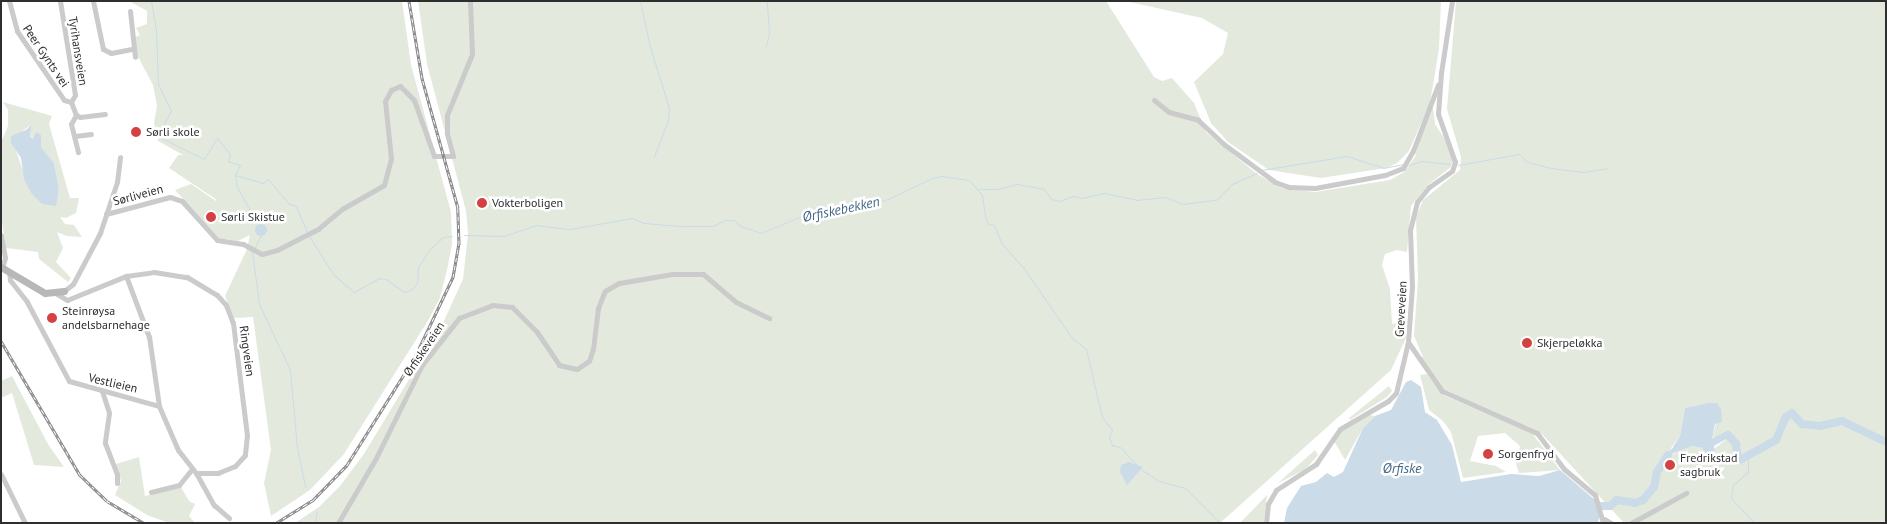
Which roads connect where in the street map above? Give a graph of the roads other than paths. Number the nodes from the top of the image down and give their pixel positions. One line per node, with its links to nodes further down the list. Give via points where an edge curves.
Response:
1 (9, 1): 11 (street, Peer Gynts vei, via 17,31 64,100)
2 (60, 1): 11 (street, Tyrihansveien, via 75,95)
3 (92, 1): 7 (street, via 103,50)
4 (470, 1): 18 (street, Sørliveien, via 472,54 447,115 454,156 440,158 432,152 411,94 400,86 391,90 384,110 391,159 384,185 310,234 269,253 214,238 177,199 164,198)
5 (1452, 1): 9 (street, Greveveien)
6 (130, 11): 7 (street)
7 (132, 49): 8 (street)
8 (134, 57)
9 (1440, 80): 10 (street, Greveveien, via 1413,151 1400,170 1315,188 1289,187 1275,182 1225,145 1198,120 1169,112); 25 (street, Greveveien, via 1438,119 1455,162 1452,171 1429,187 1417,202 1410,230 1412,286)
10 (1154, 100)
11 (71, 102): 13 (street, Peer Gynts vei)
12 (106, 114): 13 (street)
13 (76, 115): 15 (street, Peer Gynts vei, via 71,124)
14 (91, 134): 15 (street)
15 (75, 136): 16 (street, Peer Gynts vei)
16 (78, 152)
17 (120, 157): 18 (street, Sørliveien, via 117,182)
18 (106, 214): 23 (street, Sørliveien, via 76,280)
19 (1, 235): 20 (street)
20 (2, 268): 21 (street)
21 (10, 271): 23 (street, via 42,292); 26 (street, Vestlieien, via 10,280 27,302 69,380)
22 (126, 276): 23 (street, Ringveien, via 70,299 62,298); 27 (street, via 149,337); 28 (street, Ringveien, via 154,272 187,277 217,295 231,315 247,449 240,462 227,470)
23 (61, 292)
24 (769, 318): 36 (street, Ørfiskeveien, via 736,302 703,274 672,274 619,283 605,291 598,308 594,349 589,361 576,369 559,365 537,332 512,307 502,304 459,318 422,364 376,458)
25 (1408, 342): 34 (street, Greveveien, via 1442,391 1537,433 1564,469 1595,495); 37 (street, via 1396,392 1388,401 1340,429 1316,464 1276,490 1268,504)
26 (102, 391): 27 (street, Vestlieien); 30 (street, via 109,413 105,443 117,474)
27 (159, 406): 28 (street, via 172,440)
28 (194, 471): 31 (street, via 179,486); 33 (street, via 214,505)
29 (1, 474): 35 (street)
30 (117, 483)
31 (151, 492)
32 (1686, 493): 39 (street)
33 (229, 518)
34 (1604, 521): 38 (street)
35 (25, 523)
36 (338, 523)
37 (1266, 523)
38 (1611, 523)
39 (1631, 523)

